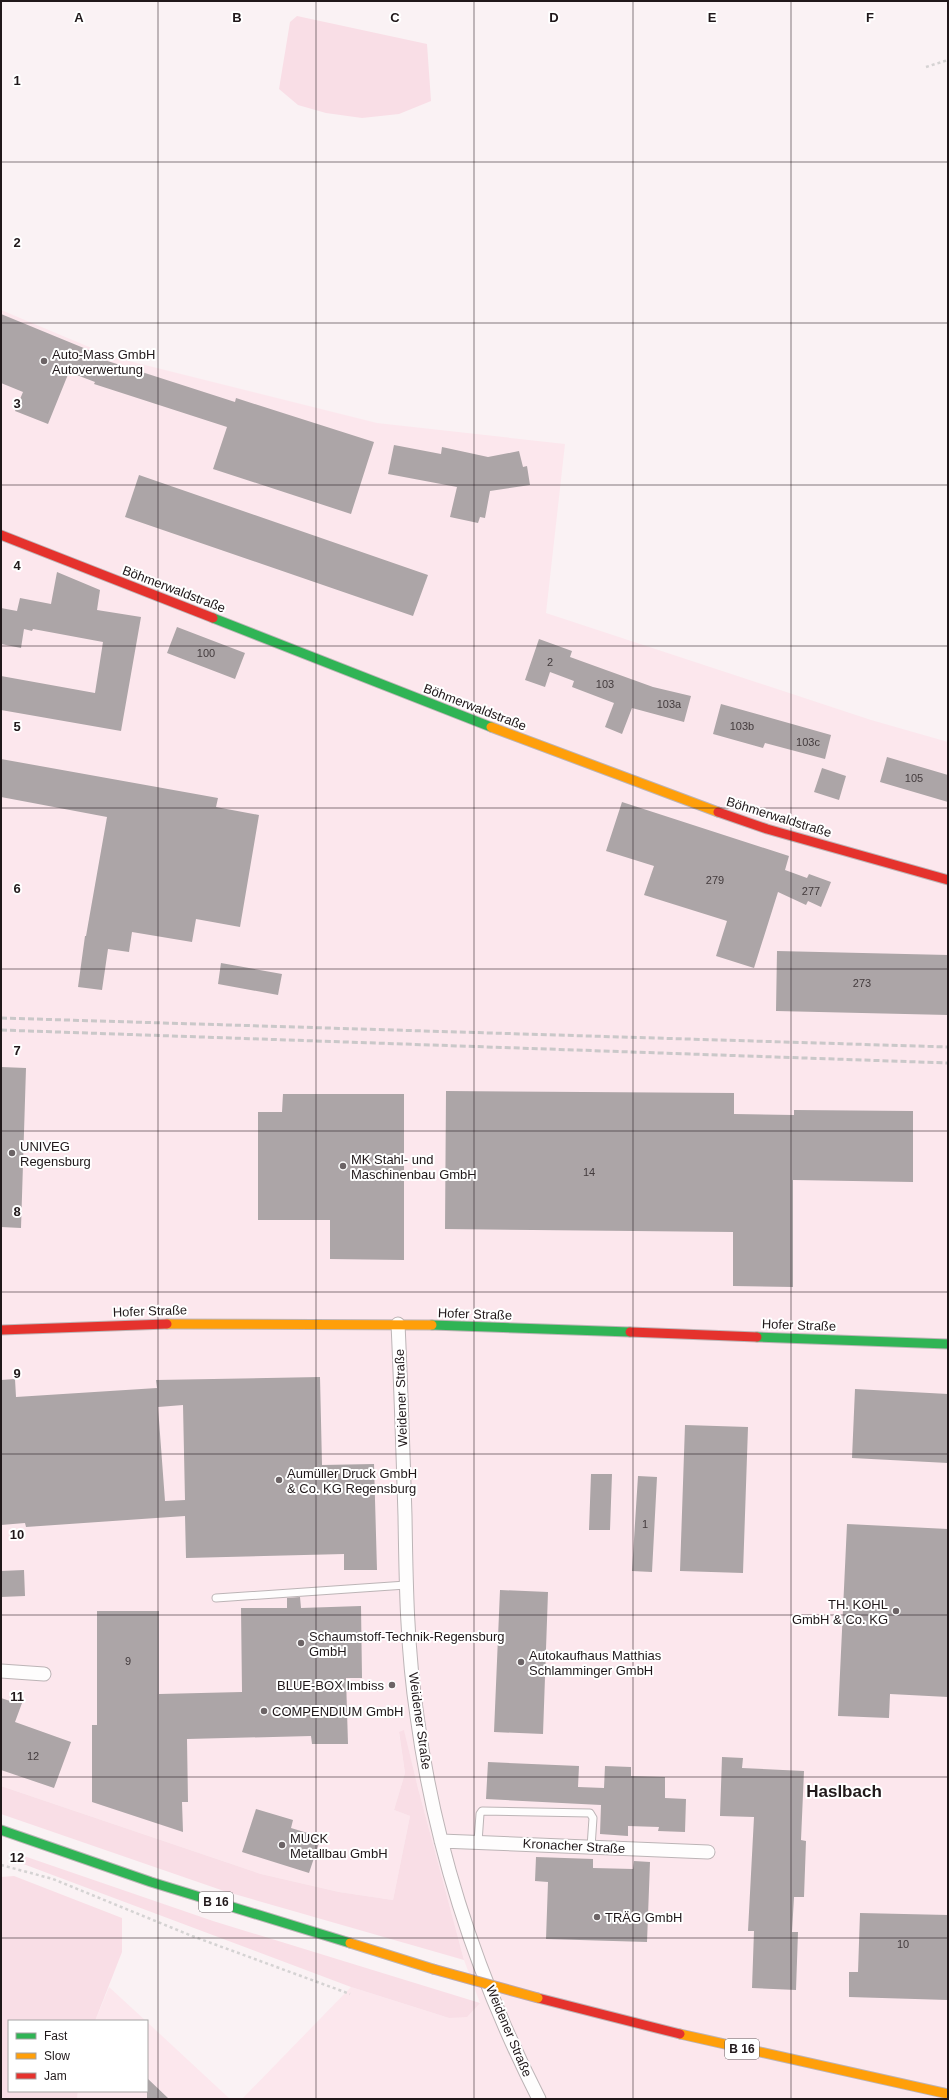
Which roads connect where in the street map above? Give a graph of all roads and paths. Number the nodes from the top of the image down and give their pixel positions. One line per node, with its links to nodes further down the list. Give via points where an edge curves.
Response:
1 (948, 60): 2 (path)
2 (926, 67)
3 (1, 535): 4 (main road, Böhmerwaldstraße, via 490,728 676,797 767,829)
4 (948, 880)
5 (398, 1324): 6 (main road, Hofer Straße, via 180,1323); 7 (main road, Hofer Straße); 8 (street, Weidener Straße)
6 (1, 1330)
7 (948, 1344)
8 (406, 1585): 9 (lane); 13 (street, Weidener Straße, via 416,1715)
9 (216, 1598)
10 (1, 1671): 11 (street)
11 (44, 1674)
12 (1, 1830): 19 (main road, B 16, bridge, via 151,1882 433,1969 737,2048)
13 (441, 1841): 14 (street, Kronacher Straße); 20 (street, Weidener Straße, via 455,1895 478,1958)
14 (478, 1842): 15 (street, Kronacher Straße); 15 (lane, via 482,1811 590,1814 593,1818)
15 (591, 1847): 16 (street, Kronacher Straße)
16 (708, 1852)
17 (1, 1865): 18 (path, via 53,1879 192,1936)
18 (350, 1994)
19 (948, 2094)
20 (539, 2099)

